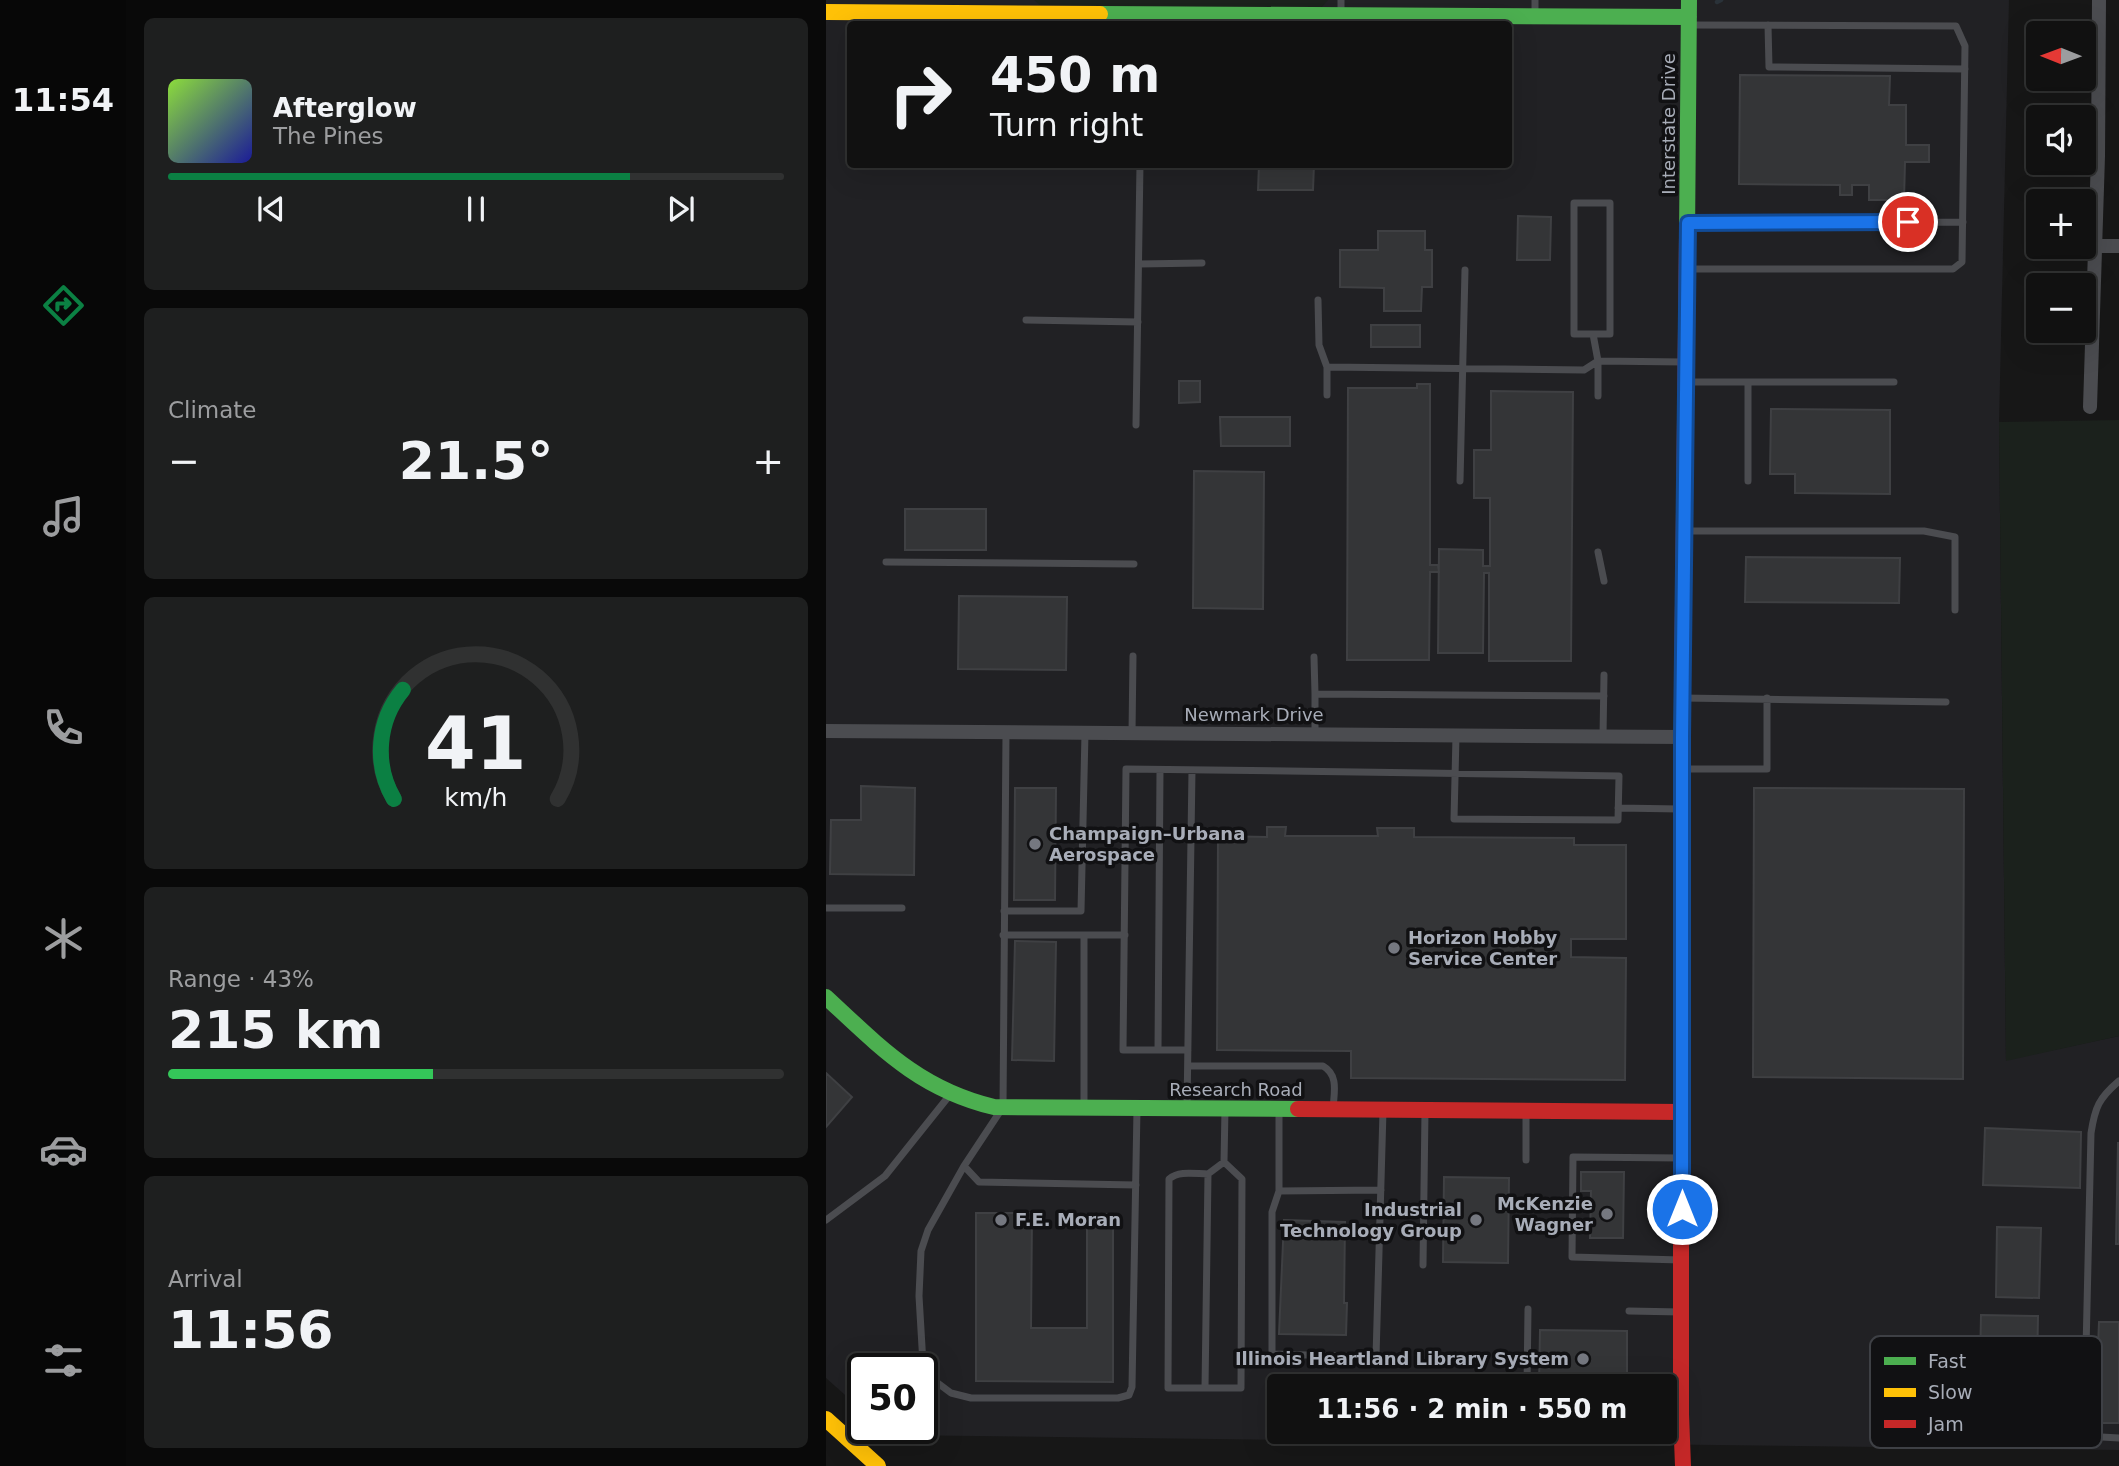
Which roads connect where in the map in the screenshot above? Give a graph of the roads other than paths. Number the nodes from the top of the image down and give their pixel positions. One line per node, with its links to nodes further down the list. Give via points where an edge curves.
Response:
1 (1535, 0): 8 (lane)
2 (1689, 0): 10 (main road, Interstate Drive)
3 (2099, 0): 16 (street)
4 (899, 6): 5 (main road); 7 (main road)
5 (1023, 7): 9 (main road)
6 (1341, 8): 8 (main road); 9 (main road)
7 (826, 12)
8 (1535, 17): 10 (main road)
9 (1139, 19)
10 (1689, 21): 11 (lane); 15 (main road, Interstate Drive)
11 (1768, 25): 12 (lane, via 1956,26 1965,46); 12 (lane, via 1769,67)
12 (1965, 69): 14 (lane)
13 (1140, 168): 20 (lane)
14 (1963, 222): 15 (lane); 21 (lane, via 1962,262 1953,269)
15 (1688, 223): 21 (main road, Interstate Drive)
16 (2096, 246): 17 (street)
17 (2119, 246)
18 (2096, 259): 36 (street)
19 (1202, 263): 20 (lane)
20 (1139, 264): 25 (lane)
21 (1687, 269): 28 (main road, Interstate Drive)
22 (1465, 270): 30 (lane)
23 (1318, 300): 29 (lane, via 1319,345)
24 (1026, 320): 25 (lane)
25 (1138, 322): 37 (lane)
26 (1593, 334): 26 (lane, via 1610,334 1610,203 1574,203 1574,334); 27 (lane)
27 (1598, 361): 28 (lane); 30 (lane, via 1584,370); 35 (lane)
28 (1686, 362): 33 (main road, Interstate Drive)
29 (1327, 367): 30 (lane); 34 (lane)
30 (1462, 369): 38 (lane)
31 (1748, 382): 32 (lane); 33 (lane); 39 (lane)
32 (1894, 382)
33 (1686, 383): 40 (main road, Interstate Drive)
34 (1327, 395)
35 (1598, 396)
36 (2090, 407)
37 (1136, 425)
38 (1460, 481)
39 (1748, 481)
40 (1684, 531): 45 (lane, via 1924,531 1955,537); 51 (main road, Interstate Drive)
41 (1598, 552): 44 (lane)
42 (886, 562): 43 (lane)
43 (1134, 565)
44 (1604, 581)
45 (1955, 610)
46 (1133, 656): 57 (lane)
47 (1314, 657): 49 (lane)
48 (1604, 675): 50 (lane)
49 (1315, 694): 50 (lane); 58 (lane)
50 (1604, 696): 60 (lane)
51 (1683, 698): 52 (lane); 61 (main road, Interstate Drive)
52 (1767, 698): 53 (lane); 63 (lane, via 1767,769)
53 (1946, 702)
54 (826, 731): 55 (street, Newmark Drive)
55 (1006, 733): 56 (street, Newmark Drive); 70 (lane)
56 (1085, 733): 57 (street, Newmark Drive); 70 (lane, via 1081,911)
57 (1132, 733): 58 (street, Newmark Drive)
58 (1315, 734): 59 (street, Newmark Drive)
59 (1456, 736): 60 (street, Newmark Drive); 65 (lane)
60 (1603, 737): 61 (street, Newmark Drive)
61 (1682, 737): 63 (main road, Interstate Drive)
62 (1160, 769): 64 (lane); 73 (lane, via 1126,769); 75 (lane)
63 (1682, 769): 67 (main road, Interstate Drive)
64 (1192, 770): 65 (lane); 76 (lane)
65 (1455, 774): 66 (lane, via 1619,776); 66 (lane, via 1454,819 1618,820)
66 (1618, 808): 67 (lane)
67 (1682, 809): 90 (main road, Interstate Drive)
68 (826, 908): 69 (lane)
69 (902, 908)
70 (1004, 911): 71 (lane)
71 (1003, 935): 72 (lane); 80 (lane)
72 (1084, 935): 73 (lane); 81 (lane)
73 (1125, 935): 75 (lane, via 1123,1050)
74 (826, 997): 79 (main road, Research Road, via 917,1077)
75 (1158, 1050): 76 (lane)
76 (1188, 1050): 77 (lane)
77 (1188, 1066): 83 (lane); 86 (lane, via 1323,1066 1334,1077)
78 (2119, 1081): 105 (lane, via 2094,1110 2091,1133)
79 (949, 1095): 80 (main road, Research Road); 99 (lane, via 885,1176)
80 (1003, 1107): 81 (main road, Research Road); 94 (lane)
81 (1084, 1108): 82 (main road, Research Road)
82 (1137, 1109): 83 (main road, Research Road); 96 (lane)
83 (1187, 1109): 84 (main road, Research Road)
84 (1225, 1109): 85 (main road, Research Road); 93 (lane)
85 (1279, 1110): 86 (main road, Research Road); 98 (lane)
86 (1333, 1110): 87 (main road, Research Road)
87 (1383, 1110): 88 (main road, Research Road); 97 (lane)
88 (1425, 1111): 89 (main road, Research Road); 101 (lane)
89 (1525, 1111): 90 (main road, Research Road); 92 (lane)
90 (1682, 1112): 91 (main road, Interstate Drive)
91 (1682, 1158): 100 (main road, Interstate Drive); 100 (lane, via 1573,1157 1572,1257)
92 (1526, 1160)
93 (1224, 1162): 95 (lane); 107 (lane, via 1242,1179 1241,1388)
94 (964, 1166): 96 (lane, via 979,1182); 96 (lane, via 921,1251 919,1307 923,1364 934,1381 951,1393 971,1398 1129,1395)
95 (1208, 1174): 107 (lane); 107 (lane, via 1174,1174 1170,1179 1168,1388)
96 (1136, 1185)
97 (1381, 1189): 98 (lane); 98 (lane, via 1376,1357 1272,1354 1272,1212)
98 (1279, 1191)
99 (826, 1220)
100 (1682, 1260): 104 (main road, Interstate Drive)
101 (1423, 1265)
102 (1528, 1309): 106 (lane)
103 (1629, 1311): 104 (lane)
104 (1681, 1312): 110 (main road, Interstate Drive)
105 (2086, 1336)
106 (1527, 1374)
107 (1205, 1388)
108 (826, 1419): 109 (main road)
109 (878, 1466)
110 (1683, 1466)

